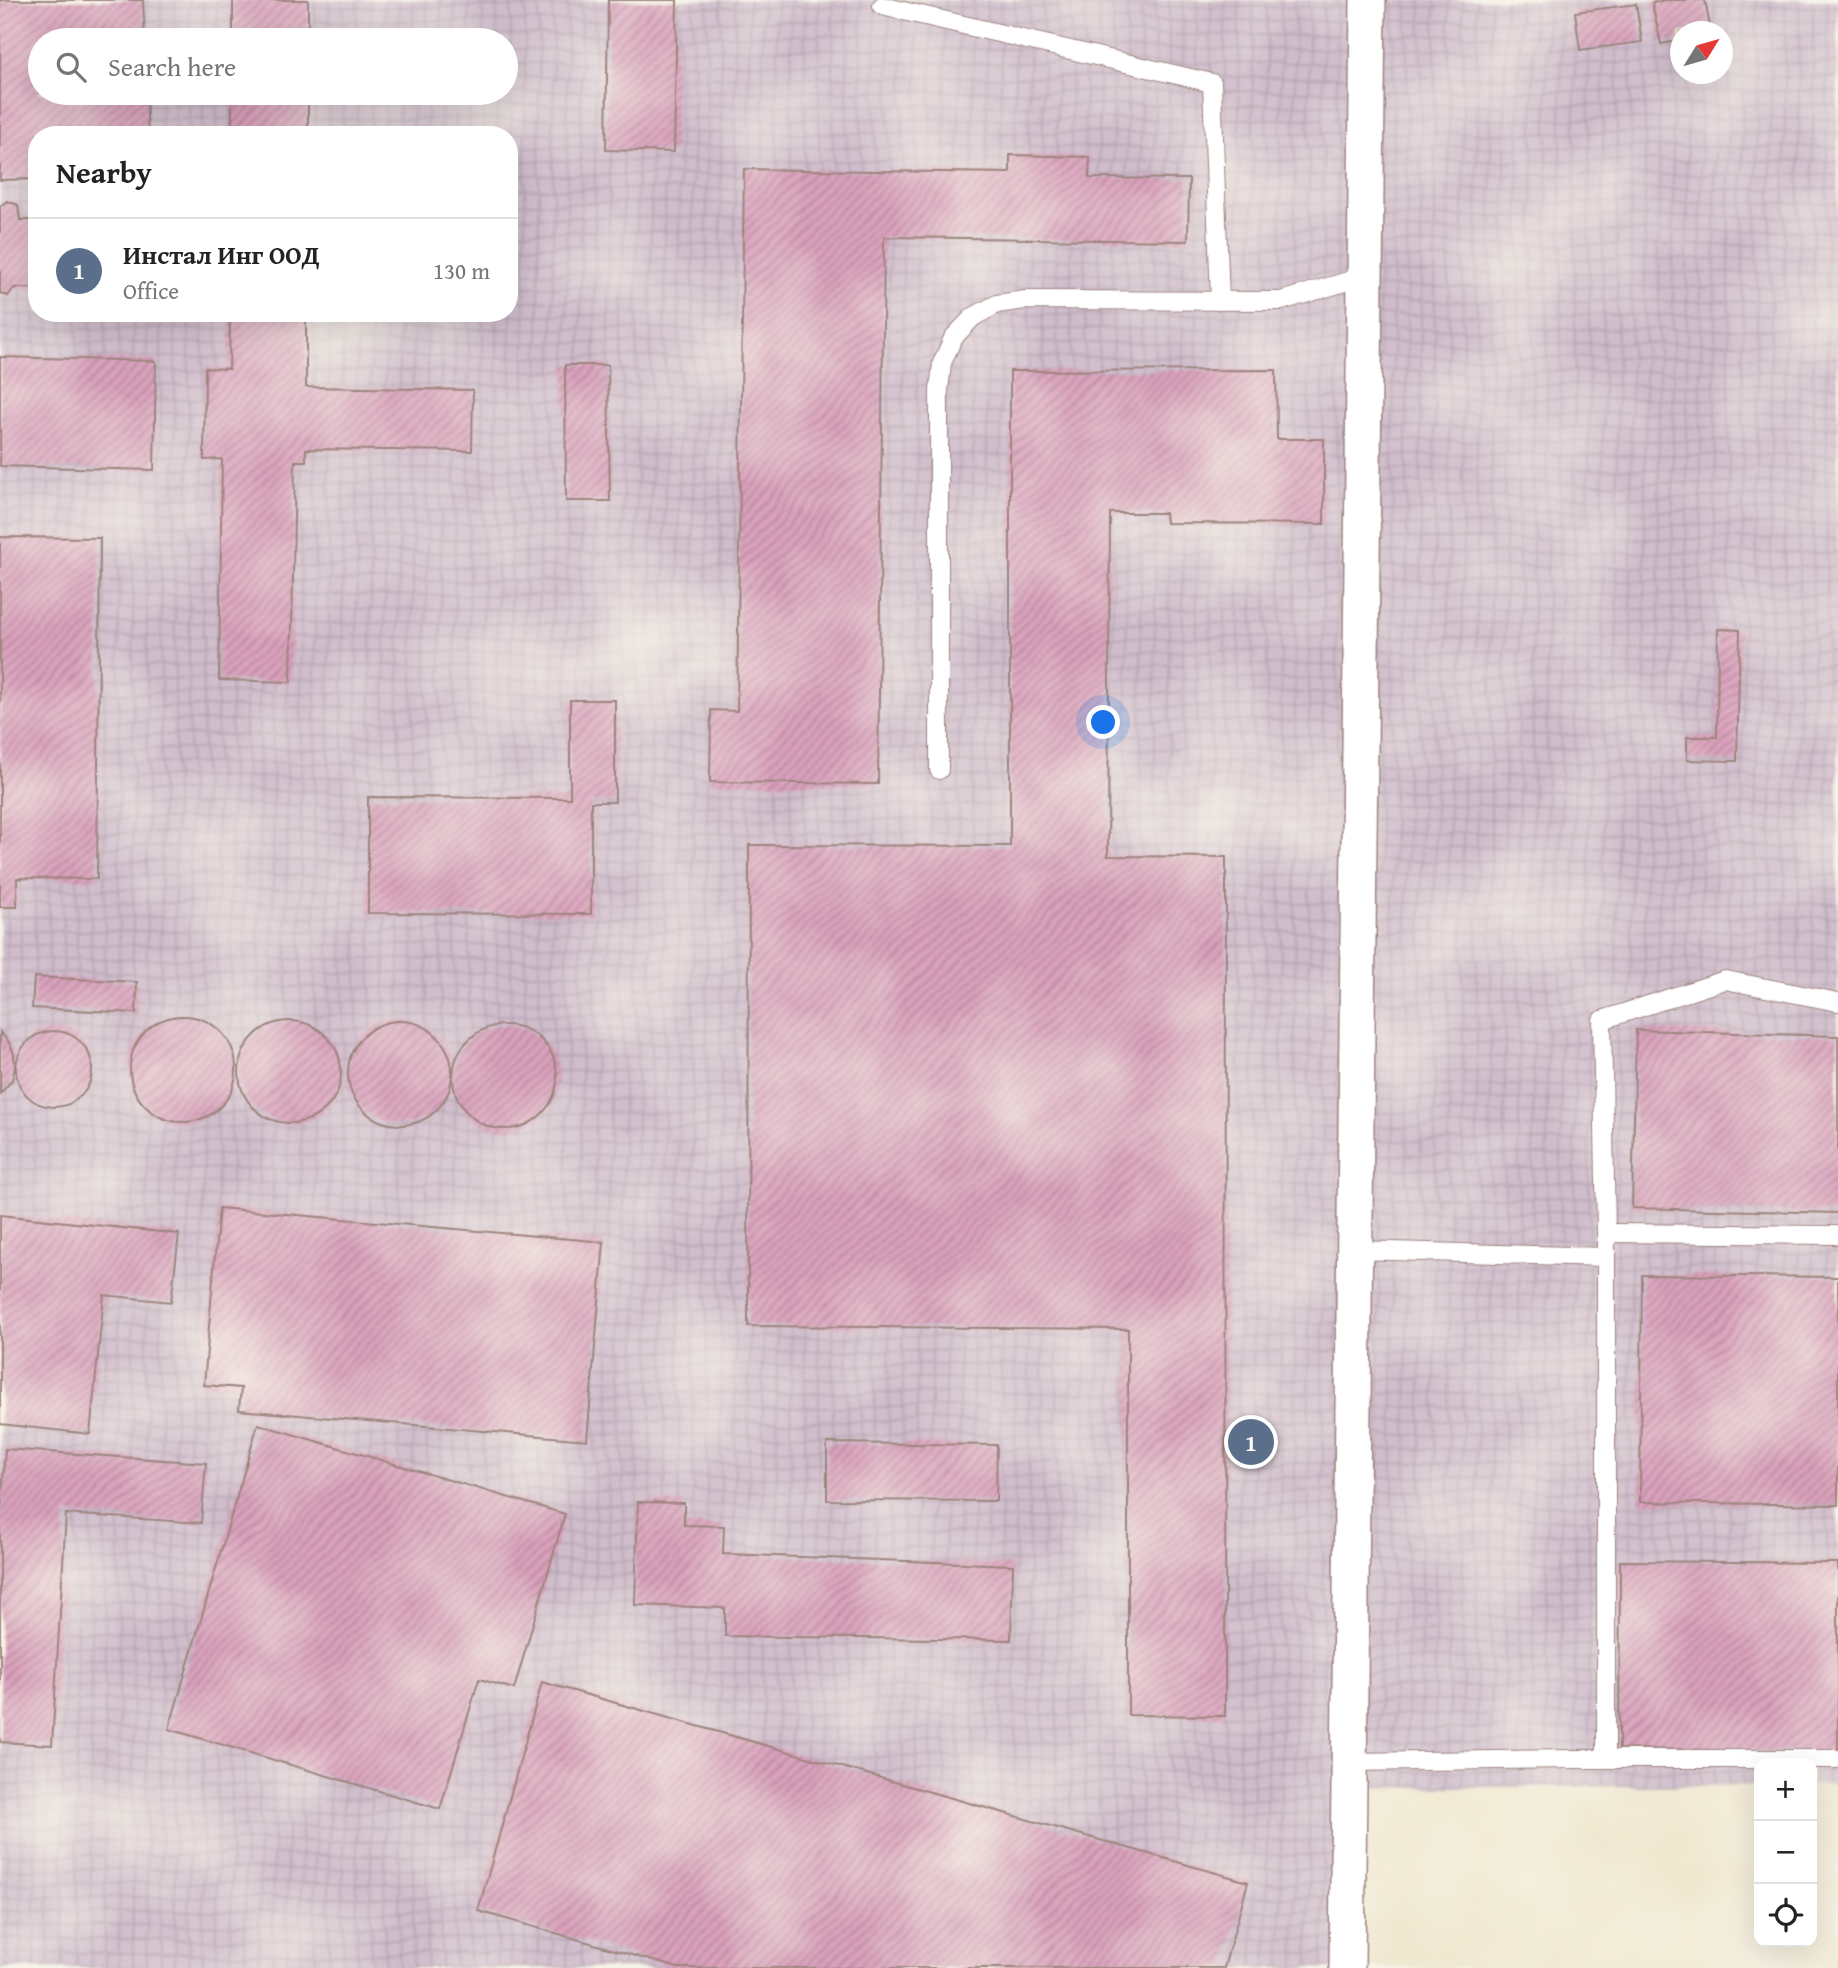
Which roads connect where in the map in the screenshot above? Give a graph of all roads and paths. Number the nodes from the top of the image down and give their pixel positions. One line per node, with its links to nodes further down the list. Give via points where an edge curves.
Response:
1 (1368, 0): 3 (street)
2 (882, 6): 4 (lane, via 1212,83)
3 (1365, 276): 4 (lane, via 1281,301); 9 (street)
4 (1220, 300): 5 (lane, via 1025,300 997,304 972,317 953,338 942,363 939,391)
5 (939, 771)
6 (1838, 1002): 7 (lane, via 1725,980 1602,1020)
7 (1606, 1233): 8 (lane); 10 (lane)
8 (1838, 1235)
9 (1355, 1250): 10 (lane); 13 (street)
10 (1606, 1257): 11 (lane)
11 (1606, 1759): 12 (lane); 13 (lane)
12 (1838, 1759)
13 (1348, 1762): 14 (street)
14 (1347, 1968)

